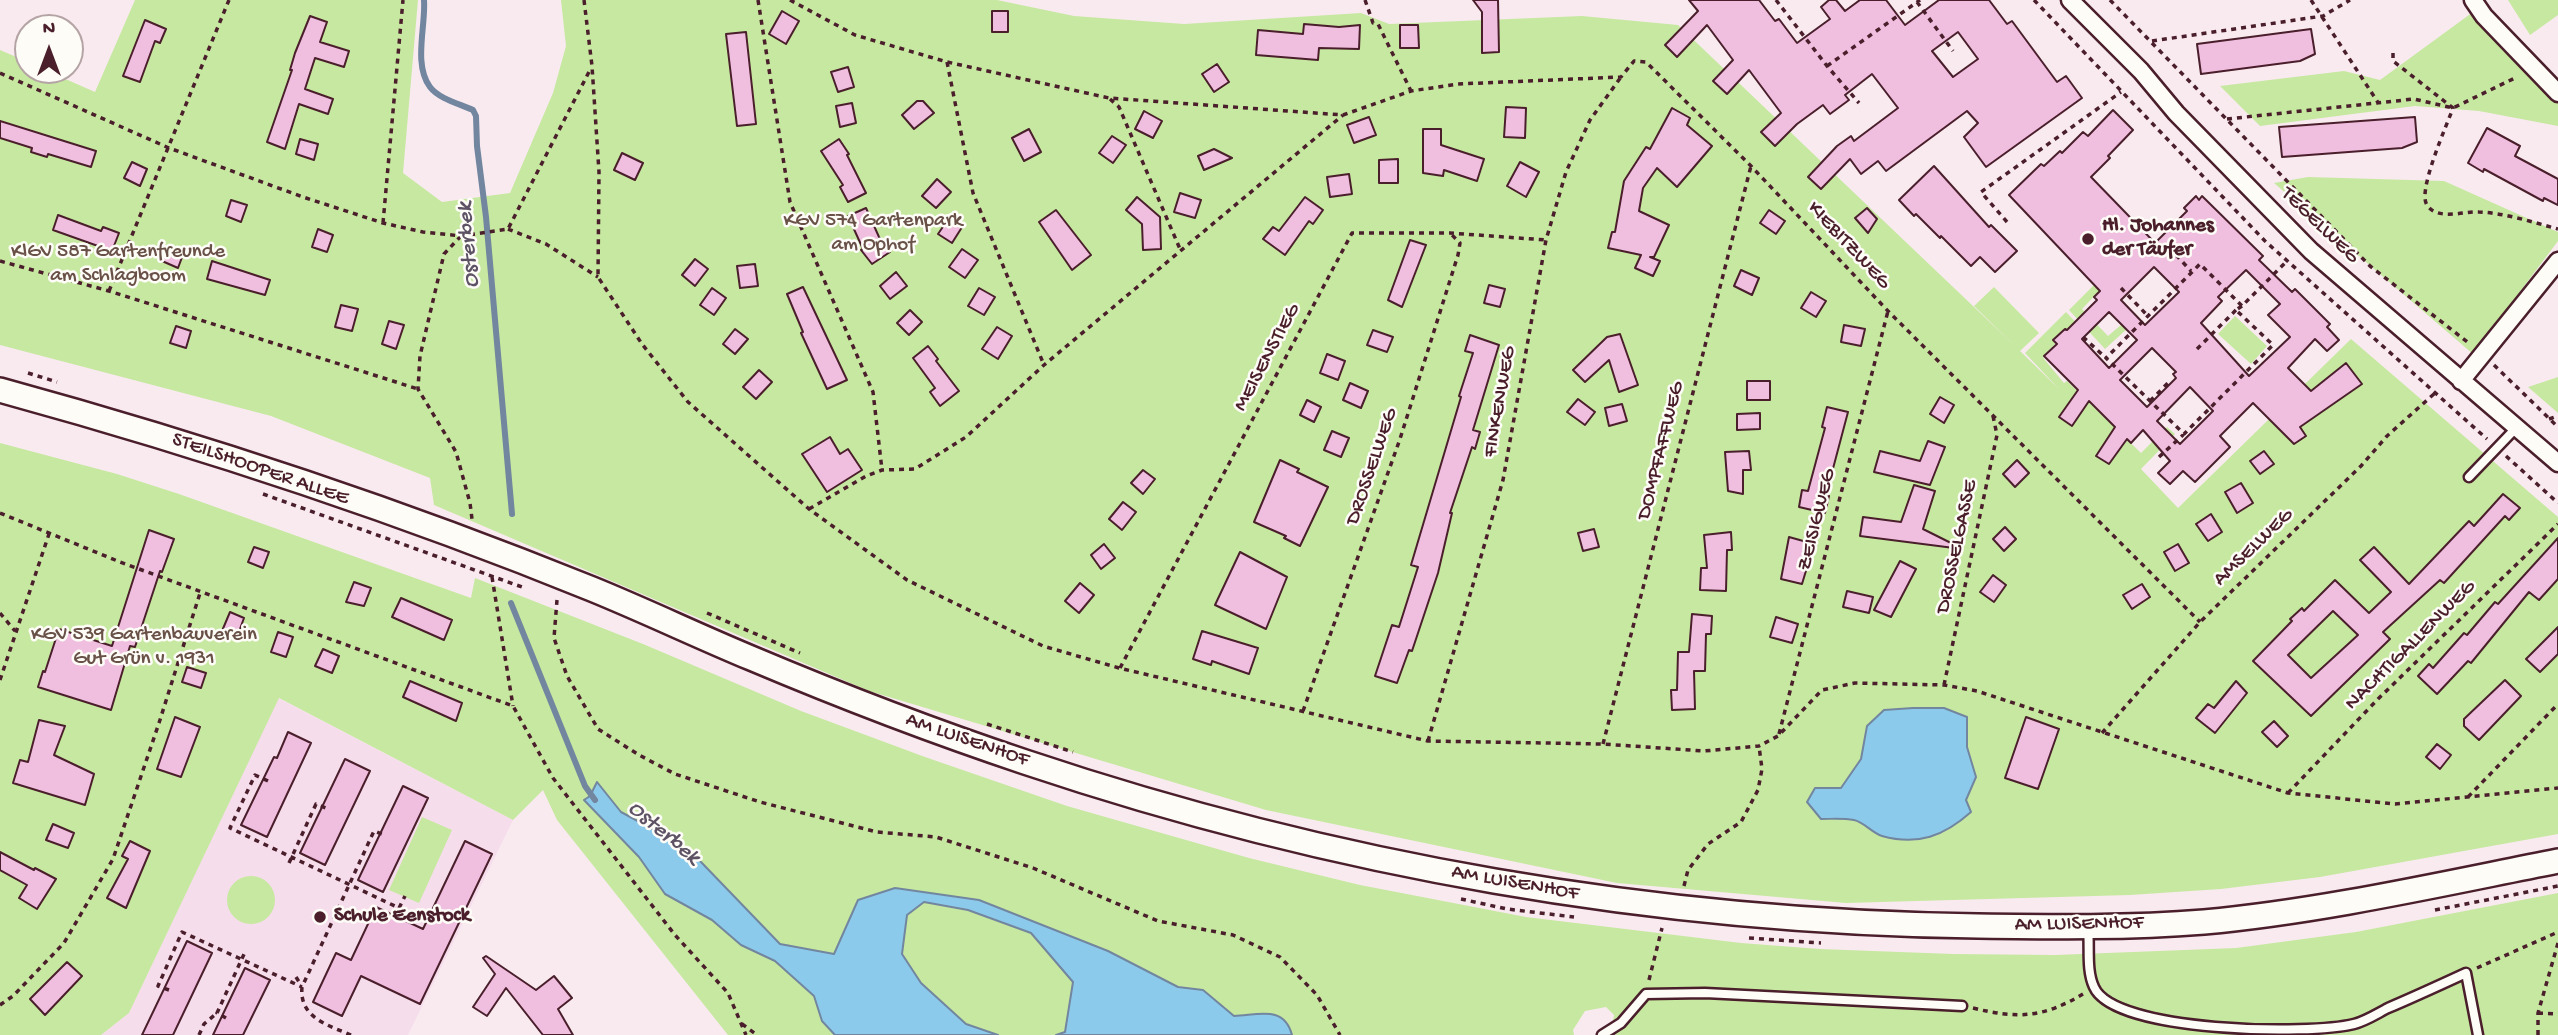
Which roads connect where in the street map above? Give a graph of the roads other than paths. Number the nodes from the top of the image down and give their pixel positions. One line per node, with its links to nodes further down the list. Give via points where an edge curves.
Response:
1 (2070, 0): 5 (street, TEGELWEG, via 2311,251)
2 (2473, 0): 3 (street)
3 (2558, 93)
4 (2558, 261): 5 (street)
5 (2461, 381): 7 (street, TEGELWEG)
6 (0, 390): 10 (main road, STEILSHOOPER ALLEE, via 242,463)
7 (2516, 428): 8 (street, TEGELWEG); 9 (lane)
8 (2558, 463)
9 (2469, 477)
10 (517, 560): 12 (main road, AM LUISENHOF, via 941,733 1154,802 1337,850 1582,896 1780,918)
11 (2558, 861): 12 (main road, AM LUISENHOF, via 2300,911)
12 (2088, 928): 15 (lane, via 2094,988 2134,1015 2262,1030 2355,1024 2466,973)
13 (1962, 1006): 14 (lane, via 1646,993 1621,1023)
14 (1602, 1035)
15 (2478, 1035)

